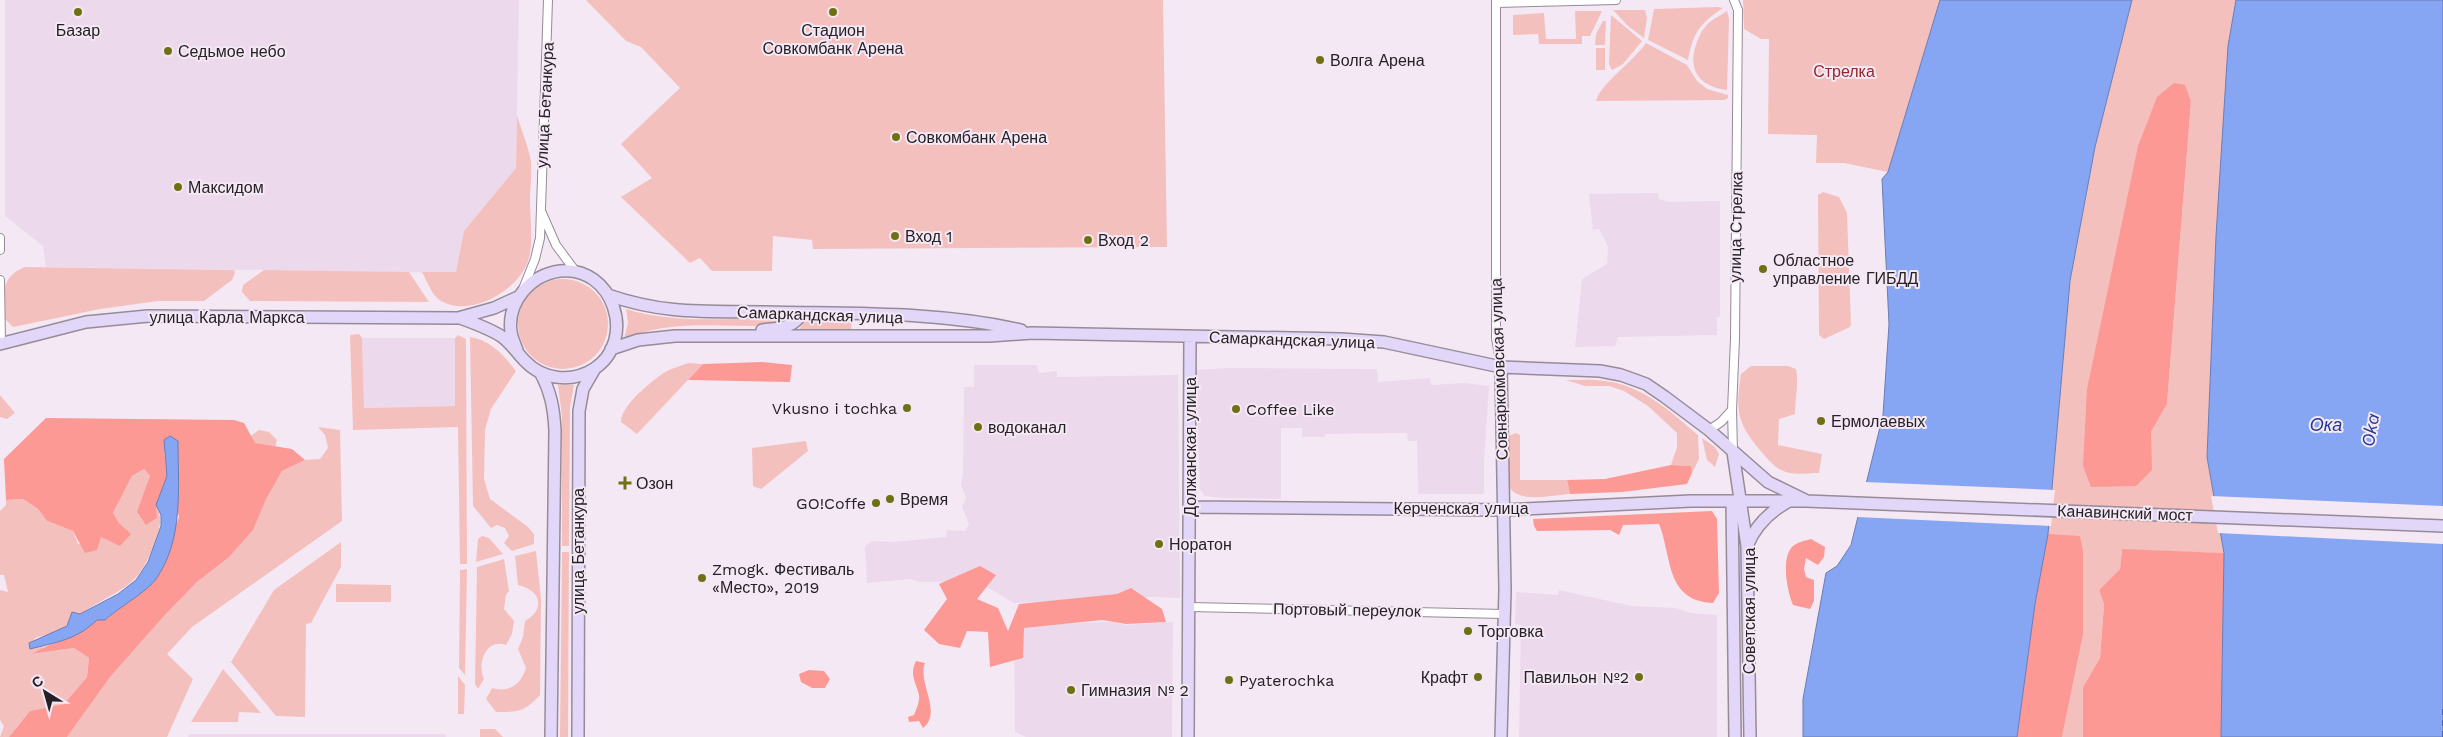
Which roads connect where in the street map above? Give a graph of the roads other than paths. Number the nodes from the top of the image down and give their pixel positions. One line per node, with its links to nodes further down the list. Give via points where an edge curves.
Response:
1 (548, 0): 5 (street, улица Бетанкура)
2 (1616, 0): 4 (street)
3 (1735, 1): 23 (street, улица Стрелка, via 1738,17)
4 (1496, 2): 20 (street, Совнаркомовская улица, via 1496,338)
5 (542, 211): 8 (street, улица Бетанкура, via 556,245); 10 (street, улица Бетанкура, via 535,259)
6 (0, 238): 7 (street)
7 (0, 250)
8 (576, 272): 10 (main road, via 547,274 534,280); 11 (main road, via 594,281)
9 (0, 280): 17 (street)
10 (520, 294): 13 (main road, via 494,308); 19 (main road, via 511,314 511,333)
11 (608, 294): 12 (main road, Самаркандская улица, via 666,310); 18 (main road, via 618,322)
12 (802, 313): 14 (main road, Самаркандская улица, via 912,317 992,324); 15 (main road, via 790,326 758,330)
13 (458, 318): 17 (main road, улица Карла Маркса, via 148,316 86,322); 19 (main road, via 491,330)
14 (1032, 333): 15 (main road, Самаркандская улица, via 989,336); 16 (main road, Самаркандская улица)
15 (747, 336): 18 (main road, Самаркандская улица, via 656,336)
16 (1190, 337): 20 (main road, Самаркандская улица, via 1384,342); 29 (main road, Должанская улица)
17 (0, 344)
18 (612, 349): 21 (main road)
19 (517, 350): 22 (main road)
20 (1501, 367): 24 (main road, Самаркандская улица, via 1621,375 1646,384); 30 (main road, Совнаркомовская улица)
21 (595, 368): 22 (main road, via 568,378); 36 (main road, улица Бетанкура, via 583,389 579,411)
22 (540, 372): 35 (main road, улица Бетанкура, via 554,407 555,432)
23 (1732, 410): 24 (street); 25 (street, улица Стрелка)
24 (1710, 430): 25 (main road, Самаркандская улица)
25 (1733, 452): 26 (main road); 27 (main road, Самаркандская улица, via 1768,482)
26 (1737, 501): 28 (main road, Керченская улица); 30 (main road, Керченская улица); 32 (main road); 39 (main road, Советская улица)
27 (1806, 501): 28 (main road, Канавинский мост); 31 (main road, Канавинский мост)
28 (1788, 502): 32 (main road, Советская улица, via 1764,519)
29 (1190, 507): 30 (main road, Керченская улица); 33 (main road, Должанская улица)
30 (1504, 510): 34 (main road, Совнаркомовская улица)
31 (2443, 526)
32 (1747, 546): 40 (main road, Советская улица)
33 (1189, 607): 34 (street, Портовый переулок); 37 (main road, Должанская улица)
34 (1504, 614): 38 (main road, Совнаркомовская улица)
35 (551, 737)
36 (578, 737)
37 (1188, 737)
38 (1501, 737)
39 (1735, 737)
40 (1750, 737)

